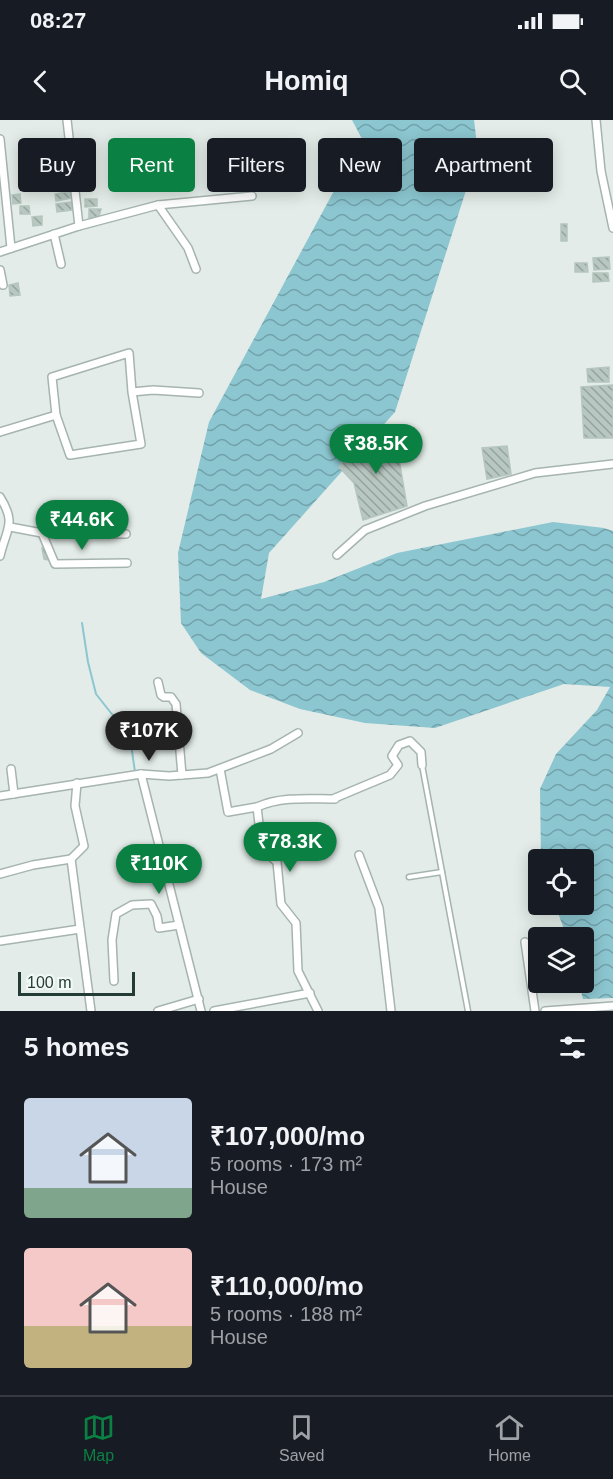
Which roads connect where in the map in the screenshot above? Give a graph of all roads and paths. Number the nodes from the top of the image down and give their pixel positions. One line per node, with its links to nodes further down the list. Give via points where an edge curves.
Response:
1 (67, 120): 6 (street)
2 (596, 120): 7 (street)
3 (0, 139): 9 (street)
4 (252, 196): 5 (street)
5 (158, 205): 6 (street); 12 (street, via 188,248)
6 (79, 226): 8 (street)
7 (613, 228)
8 (54, 234): 9 (street); 11 (street)
9 (11, 248): 10 (street)
10 (0, 252)
11 (61, 264)
12 (196, 269)
13 (0, 270): 14 (street)
14 (3, 285)
15 (132, 392): 16 (street); 17 (street, via 129,353 52,377); 17 (street, via 141,444 70,455)
16 (199, 393)
17 (56, 415): 18 (street)
18 (0, 432)
19 (613, 464): 26 (street, via 535,473 425,506 365,530)
20 (0, 497): 22 (street, via 7,508)
21 (80, 508): 24 (street)
22 (10, 527): 23 (street); 27 (street)
23 (42, 533): 24 (street); 28 (street, via 55,564)
24 (78, 533): 25 (street)
25 (126, 534)
26 (338, 555)
27 (0, 556)
28 (127, 563)
29 (158, 682): 35 (street, via 161,695 171,697 176,704)
30 (298, 733): 33 (street, via 271,749)
31 (422, 765): 39 (street, via 421,752 410,741 399,745 392,756 398,765 390,775 330,800 287,798); 42 (lane)
32 (11, 769): 37 (street)
33 (220, 769): 35 (street); 39 (street, via 228,812)
34 (141, 774): 35 (street); 36 (street); 45 (street)
35 (182, 775)
36 (77, 783): 37 (street); 41 (street, via 75,806 84,846)
37 (14, 794): 38 (street)
38 (0, 796)
39 (257, 807): 50 (street, via 261,849 277,862 281,904 296,923 298,971)
40 (358, 855): 59 (street, via 379,908)
41 (70, 859): 43 (street); 46 (street)
42 (442, 872): 44 (lane); 60 (lane)
43 (0, 874)
44 (410, 877)
45 (179, 925): 49 (street, via 159,928 151,904 132,905 116,914 112,940); 51 (street)
46 (80, 929): 47 (street); 54 (street)
47 (0, 941)
48 (525, 942): 61 (street)
49 (114, 981)
50 (310, 993): 57 (street); 58 (street)
51 (199, 999): 55 (street); 56 (street)
52 (613, 1006): 53 (street)
53 (589, 1010): 62 (street)
54 (91, 1011)
55 (158, 1011)
56 (201, 1011)
57 (214, 1011)
58 (318, 1011)
59 (392, 1011)
60 (468, 1011)
61 (535, 1011)
62 (545, 1011)

